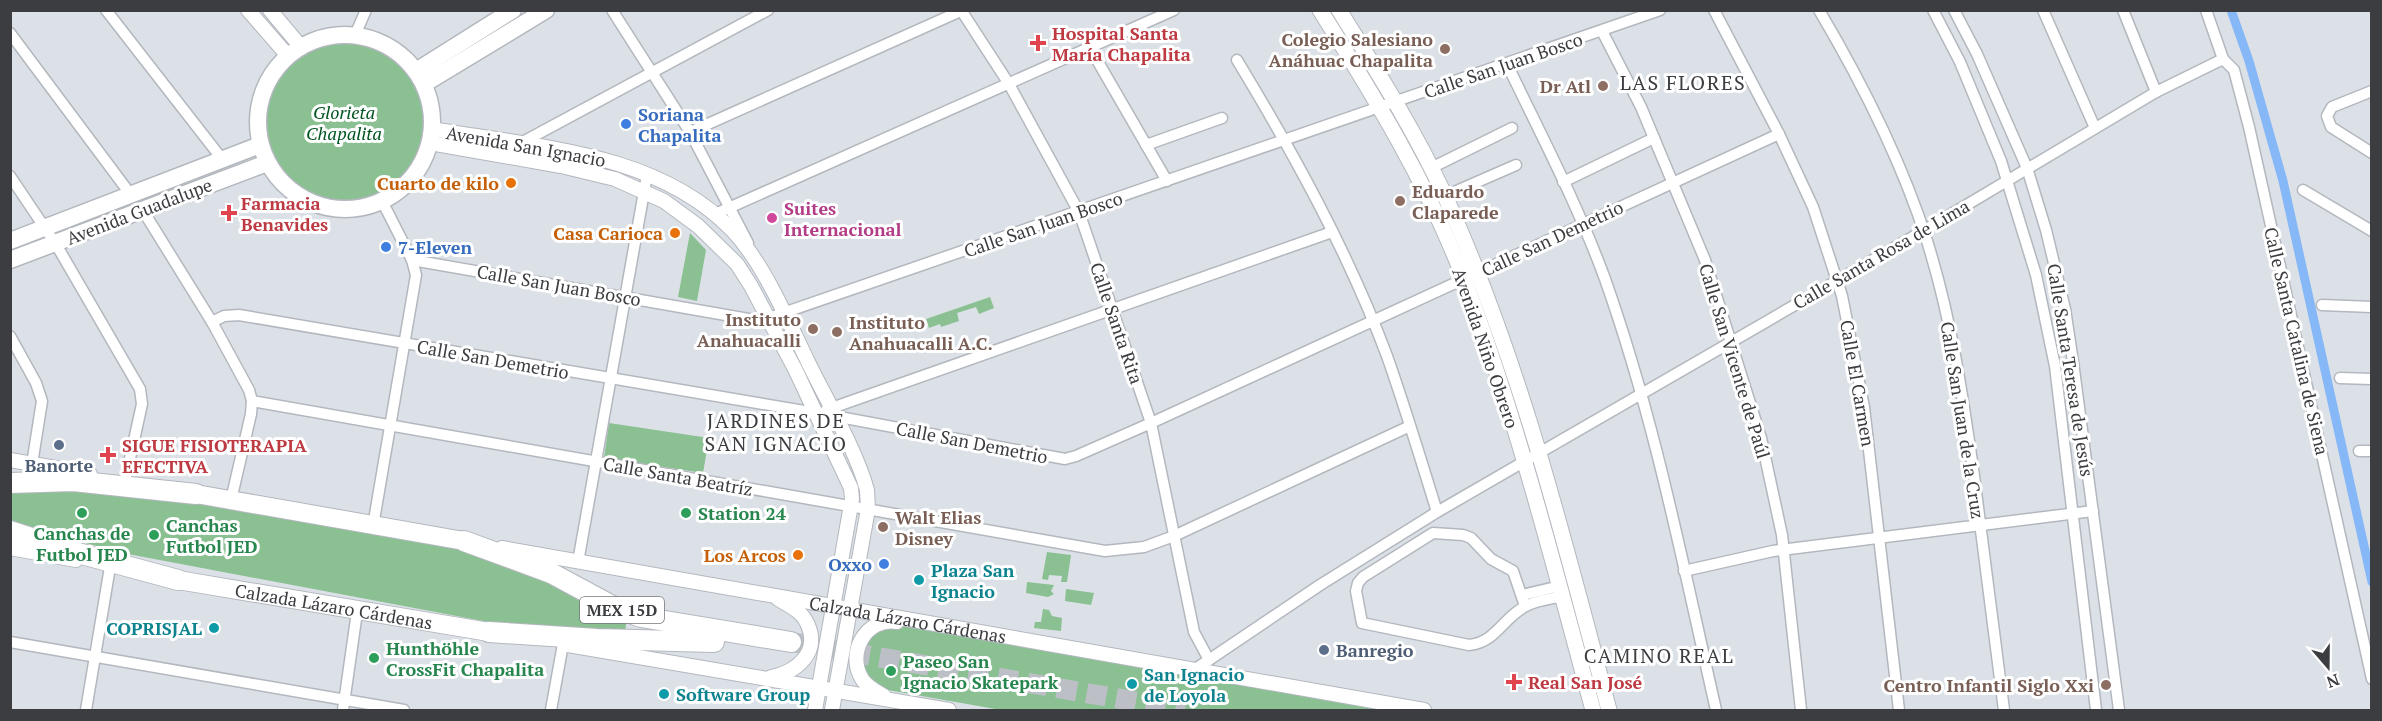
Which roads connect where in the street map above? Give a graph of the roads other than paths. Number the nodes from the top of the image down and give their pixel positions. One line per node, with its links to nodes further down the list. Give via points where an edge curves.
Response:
1 (248, 10): 25 (street)
2 (270, 10): 25 (street)
3 (366, 10): 23 (street)
4 (513, 10): 30 (main road)
5 (546, 10): 30 (main road)
6 (612, 10): 29 (street)
7 (768, 10): 29 (street)
8 (1174, 10): 24 (street)
9 (1320, 10): 35 (main road, Avenida Niño Obrero)
10 (1339, 10): 34 (main road, Avenida Niño Obrero)
11 (1660, 10): 21 (street, Calle San Juan Bosco)
12 (1714, 10): 40 (street, Calle El Carmen)
13 (1819, 10): 70 (street, Calle San Juan de la Cruz, via 1866,94)
14 (1933, 10): 55 (street, Calle Santa Teresa de Jesús, via 1960,62)
15 (1954, 10): 52 (street, Calle Santa Teresa de Jesús)
16 (2043, 10): 38 (street)
17 (2123, 10): 33 (street)
18 (2206, 10): 26 (street, Calle Santa Catalina de Siena)
19 (962, 11): 31 (street, Calle Santa Rita); 39 (street)
20 (111, 12): 48 (street)
21 (1602, 30): 28 (street, Calle San Juan Bosco); 42 (street, Calle San Vicente de Paúl)
22 (10, 33): 61 (street)
23 (355, 36): 25 (main road, via 327,37); 30 (main road, via 389,47)
24 (1090, 48): 31 (street); 45 (street)
25 (294, 51): 44 (main road, via 272,74 261,96 257,113)
26 (2223, 59): 33 (street, Calle Santa Rosa de Lima); 143 (street, Calle Santa Catalina de Siena, via 2234,70 2249,127)
27 (1237, 60): 43 (street)
28 (1507, 64): 34 (street, Calle San Juan Bosco); 57 (street)
29 (653, 72): 39 (street); 46 (street)
30 (420, 78): 41 (main road, via 431,106)
31 (1009, 84): 64 (street); 66 (street, Calle Santa Rita)
32 (2372, 91): 47 (street, via 2332,107 2327,116 2331,126)
33 (2156, 92): 38 (street, Calle Santa Rosa de Lima)
34 (1396, 102): 35 (street, Calle San Juan Bosco); 51 (main road, Avenida Niño Obrero)
35 (1381, 107): 43 (street, Calle San Juan Bosco); 78 (main road, Avenida Niño Obrero)
36 (1222, 118): 45 (street)
37 (1512, 128): 51 (street)
38 (2095, 128): 52 (street, Calle Santa Rosa de Lima)
39 (690, 132): 64 (street)
40 (1779, 134): 58 (street, Calle San Demetrio); 79 (street, Calle El Carmen, via 1813,207)
41 (431, 136): 46 (street, Avenida San Ignacio); 63 (main road, via 412,177)
42 (1654, 138): 57 (street); 58 (street, Calle San Vicente de Paúl)
43 (1285, 139): 56 (street, Calle San Juan Bosco); 72 (street)
44 (260, 145): 48 (main road, Avenida Guadalupe); 49 (main road)
45 (1146, 145): 56 (street)
46 (518, 151): 53 (street, Avenida San Ignacio, via 591,155); 59 (street, Avenida San Ignacio)
47 (2372, 153)
48 (222, 159): 61 (main road, Avenida Guadalupe)
49 (267, 163): 63 (main road, via 295,195 322,207 347,210); 65 (main road, Avenida Guadalupe)
50 (1516, 165): 62 (street)
51 (1431, 168): 62 (main road, Avenida Niño Obrero)
52 (2027, 168): 55 (street, Calle Santa Rosa de Lima); 114 (street, Calle Santa Teresa de Jesús, via 2065,309)
53 (647, 175): 59 (street); 67 (street, Avenida San Ignacio)
54 (10, 176): 69 (street)
55 (2007, 179): 70 (street, Calle Santa Rosa de Lima); 116 (street, Calle Santa Teresa de Jesús, via 2045,313)
56 (1167, 181): 66 (street, Calle San Juan Bosco)
57 (1563, 182): 68 (street)
58 (1674, 182): 68 (street, Calle San Demetrio); 89 (street, Calle San Vicente de Paúl)
59 (644, 190): 80 (street); 85 (street, Avenida San Ignacio, via 682,213 718,242 737,264)
60 (2302, 190): 71 (street)
61 (131, 195): 69 (main road, Avenida Guadalupe)
62 (1445, 196): 78 (main road, Avenida Niño Obrero)
63 (382, 201): 76 (street)
64 (730, 207): 67 (street); 77 (street)
65 (142, 209): 74 (main road, Avenida Guadalupe); 87 (street)
66 (1079, 212): 83 (street, Calle Santa Rita); 84 (street, Calle San Juan Bosco)
67 (715, 214): 77 (street, Avenida San Ignacio, via 735,233)
68 (1583, 224): 78 (street, Calle San Demetrio); 94 (street)
69 (44, 228): 73 (main road, Avenida Guadalupe); 74 (street)
70 (1923, 231): 79 (street, Calle Santa Rosa de Lima); 117 (street, Calle San Juan de la Cruz, via 1960,377)
71 (2372, 231)
72 (1332, 232): 83 (street); 86 (street)
73 (10, 241)
74 (54, 243): 75 (main road, Avenida Guadalupe); 108 (street, via 140,389 142,404)
75 (10, 260)
76 (412, 260): 80 (street, Calle San Juan Bosco); 90 (street, via 416,283)
77 (762, 273): 84 (street, Avenida San Ignacio)
78 (1471, 275): 86 (street, Calle San Demetrio); 103 (main road, Avenida Niño Obrero); 105 (main road, Avenida Niño Obrero)
79 (1837, 280): 89 (street, Calle Santa Rosa de Lima); 121 (street, Calle El Carmen, via 1864,406)
80 (625, 296): 85 (street, Calle San Juan Bosco, via 760,321); 92 (street)
81 (2322, 305): 82 (street)
82 (2372, 307)
83 (1112, 309): 96 (street); 98 (street, Calle Santa Rita)
84 (783, 313): 85 (street, Calle San Juan Bosco); 96 (street, Avenida San Ignacio)
85 (768, 318): 97 (street, Avenida San Ignacio)
86 (1372, 320): 98 (street, Calle San Demetrio); 100 (street)
87 (212, 322): 90 (street, Calle San Demetrio, via 239,315); 95 (street, via 245,380)
88 (10, 336): 107 (street, via 42,400)
89 (1731, 341): 94 (street, Calle Santa Rosa de Lima); 124 (street, Calle San Vicente de Paúl, via 1761,438)
90 (405, 344): 92 (street, Calle San Demetrio); 99 (street)
91 (2340, 378): 93 (street)
92 (610, 379): 97 (street, Calle San Demetrio); 106 (street)
93 (2372, 379)
94 (1642, 393): 103 (street, Calle Santa Rosa de Lima); 127 (street)
95 (252, 401): 99 (street, Calle Santa Beatríz); 111 (street)
96 (832, 412): 97 (street, Calle San Demetrio); 98 (street, Calle San Demetrio, via 1065,459); 113 (street, Avenida San Ignacio, via 864,479)
97 (816, 413): 112 (street, Avenida San Ignacio, via 851,488)
98 (1151, 423): 120 (street, Calle Santa Rita)
99 (391, 426): 106 (street, Calle Santa Beatríz); 118 (street)
100 (1410, 426): 115 (street); 120 (street, Calle Santa Beatríz)
101 (2359, 451): 102 (street)
102 (2372, 451)
103 (1541, 452): 105 (street, Calle Santa Rosa de Lima); 156 (main road, Avenida Niño Obrero)
104 (10, 460): 107 (street, Calzada Lázaro Cárdenas)
105 (1526, 461): 115 (street, Calle Santa Rosa de Lima); 129 (main road, Avenida Niño Obrero)
106 (595, 462): 112 (street, Calle Santa Beatríz); 125 (street)
107 (32, 464): 108 (street, Calzada Lázaro Cárdenas)
108 (125, 481): 110 (street, Calzada Lázaro Cárdenas)
109 (10, 483): 110 (highway, Calzada Lázaro Cárdenas / MEX 15D, via 74,481)
110 (196, 494): 111 (highway, Calzada Lázaro Cárdenas / MEX 15D)
111 (231, 500): 118 (highway, Calzada Lázaro Cárdenas / MEX 15D)
112 (851, 506): 113 (street, Calle Santa Beatríz); 132 (street, Avenida San Ignacio)
113 (868, 509): 120 (street, Calle Santa Beatríz, via 1084,549 1131,550); 133 (street, Avenida San Ignacio)
114 (2093, 511): 116 (street); 162 (street, Calle Santa Teresa de Jesús)
115 (1437, 512): 140 (street, Calle Santa Rosa de Lima)
116 (2072, 514): 117 (street); 161 (street, Calle Santa Teresa de Jesús)
117 (1980, 525): 121 (street); 160 (street, Calle San Juan de la Cruz)
118 (373, 526): 122 (highway, Calzada Lázaro Cárdenas / MEX 15D)
119 (10, 531): 128 (highway, Calzada Lázaro Cárdenas / MEX 15D, via 78,554)
120 (1174, 536): 140 (street, Calle Santa Rita, via 1194,632)
121 (1879, 538): 124 (street); 159 (street, Calle El Carmen)
122 (464, 541): 125 (street, Calzada Lázaro Cárdenas); 136 (highway, Calzada Lázaro Cárdenas / MEX 15D, via 552,573 616,608 641,617 791,647)
123 (10, 548): 126 (street, Calzada Lázaro Cárdenas)
124 (1783, 550): 127 (street); 158 (street, Calle San Vicente de Paúl)
125 (578, 562): 130 (street, Calzada Lázaro Cárdenas)
126 (110, 567): 128 (street, Calzada Lázaro Cárdenas); 139 (street)
127 (1684, 571): 157 (street)
128 (178, 580): 134 (highway, Calzada Lázaro Cárdenas / MEX 15D)
129 (1561, 591): 131 (street); 155 (main road, Avenida Niño Obrero)
130 (772, 595): 132 (street, Calzada Lázaro Cárdenas); 142 (street, via 798,611 807,623 810,650 797,669)
131 (1524, 601): 131 (street, via 1513,571 1491,559 1471,538 1444,532 1428,536 1363,577 1356,591 1362,623 1469,645 1492,638)
132 (834, 606): 133 (street, Calzada Lázaro Cárdenas); 144 (street, Avenida San Ignacio)
133 (849, 608): 135 (street, Calzada Lázaro Cárdenas); 145 (street, Avenida San Ignacio)
134 (357, 612): 136 (highway, Calzada Lázaro Cárdenas / MEX 15D); 147 (street)
135 (952, 627): 141 (street, Calzada Lázaro Cárdenas); 146 (street, via 890,621 866,631 860,641 857,667 863,680)
136 (489, 632): 138 (street, Calzada Lázaro Cárdenas)
137 (10, 642): 139 (street)
138 (562, 644): 142 (street, Calzada Lázaro Cárdenas); 150 (street)
139 (96, 657): 147 (street); 148 (street)
140 (1209, 660): 141 (street, Calle Santa Rosa de Lima)
141 (1194, 670): 154 (street, Calzada Lázaro Cárdenas)
142 (763, 678): 144 (street, Calzada Lázaro Cárdenas)
143 (2372, 679)
144 (819, 688): 145 (street, Calzada Lázaro Cárdenas); 151 (street, Avenida San Ignacio)
145 (836, 690): 146 (street, Calzada Lázaro Cárdenas); 152 (street, Avenida San Ignacio)
146 (894, 701): 153 (street, Calzada Lázaro Cárdenas)
147 (344, 706): 149 (street)
148 (86, 711)
149 (404, 711)
150 (551, 711)
151 (815, 711)
152 (832, 711)
153 (949, 711)
154 (1424, 711)
155 (1593, 711)
156 (1609, 711)
157 (1716, 711)
158 (1801, 711)
159 (1899, 711)
160 (2004, 711)
161 (2096, 711)
162 (2119, 711)

